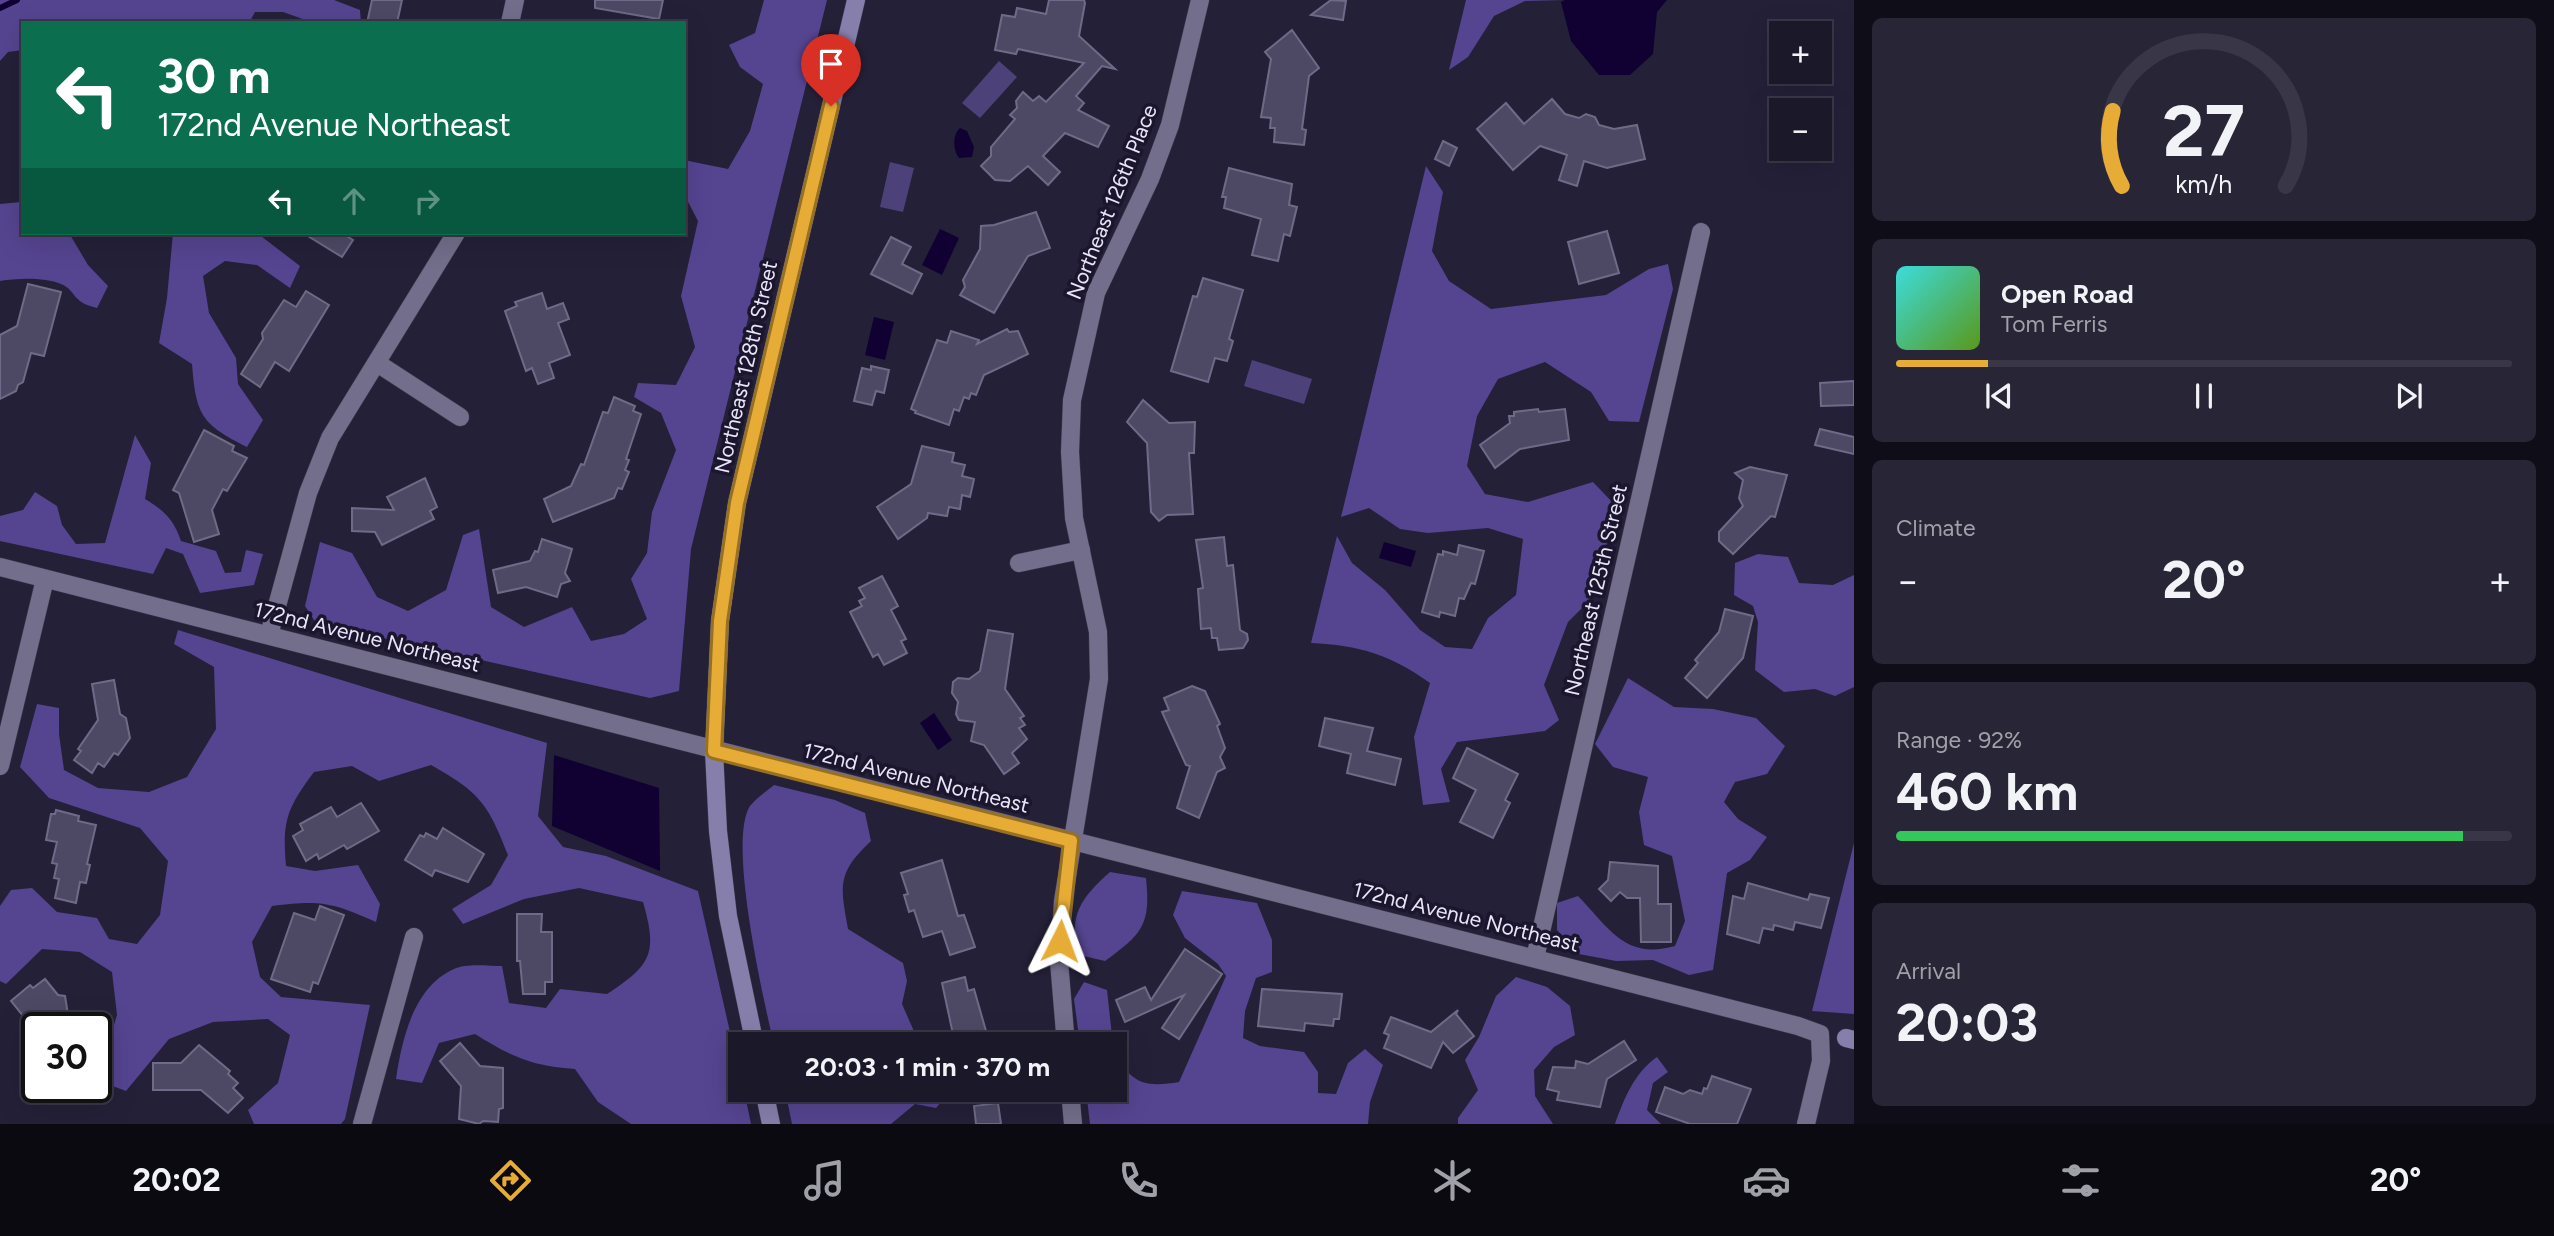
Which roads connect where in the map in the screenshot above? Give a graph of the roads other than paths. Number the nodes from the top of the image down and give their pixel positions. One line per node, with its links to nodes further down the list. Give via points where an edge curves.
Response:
1 (515, 0): 4 (street)
2 (856, 0): 14 (street, Northeast 128th Street, via 737,503 720,621)
3 (1200, 0): 9 (street, Northeast 126th Place, via 1170,125 1096,293 1083,340 1072,400 1070,452)
4 (510, 21)
5 (1700, 232): 18 (street, Northeast 125th Street)
6 (455, 235): 7 (street)
7 (377, 363): 8 (street); 13 (street, via 330,438 307,493)
8 (460, 417)
9 (1081, 551): 10 (street); 16 (street, Northeast 126th Place, via 1098,632 1099,679)
10 (1019, 563)
11 (0, 567): 12 (street, 172nd Avenue Northeast)
12 (46, 579): 13 (street, 172nd Avenue Northeast); 15 (street)
13 (269, 635): 14 (street, 172nd Avenue Northeast)
14 (714, 751): 16 (street, 172nd Avenue Northeast); 19 (street, Northeast 128th Street, via 728,916)
15 (0, 766)
16 (1071, 841): 18 (street, 172nd Avenue Northeast); 20 (street, Northeast 126th Place, via 1059,961)
17 (414, 937): 23 (street)
18 (1535, 958): 26 (street, 172nd Avenue Northeast, via 1820,1034 1821,1061)
19 (752, 1032)
20 (1065, 1032)
21 (766, 1102): 24 (street)
22 (1071, 1102): 25 (street)
23 (362, 1124)
24 (771, 1124)
25 (1073, 1124)
26 (1806, 1124)

